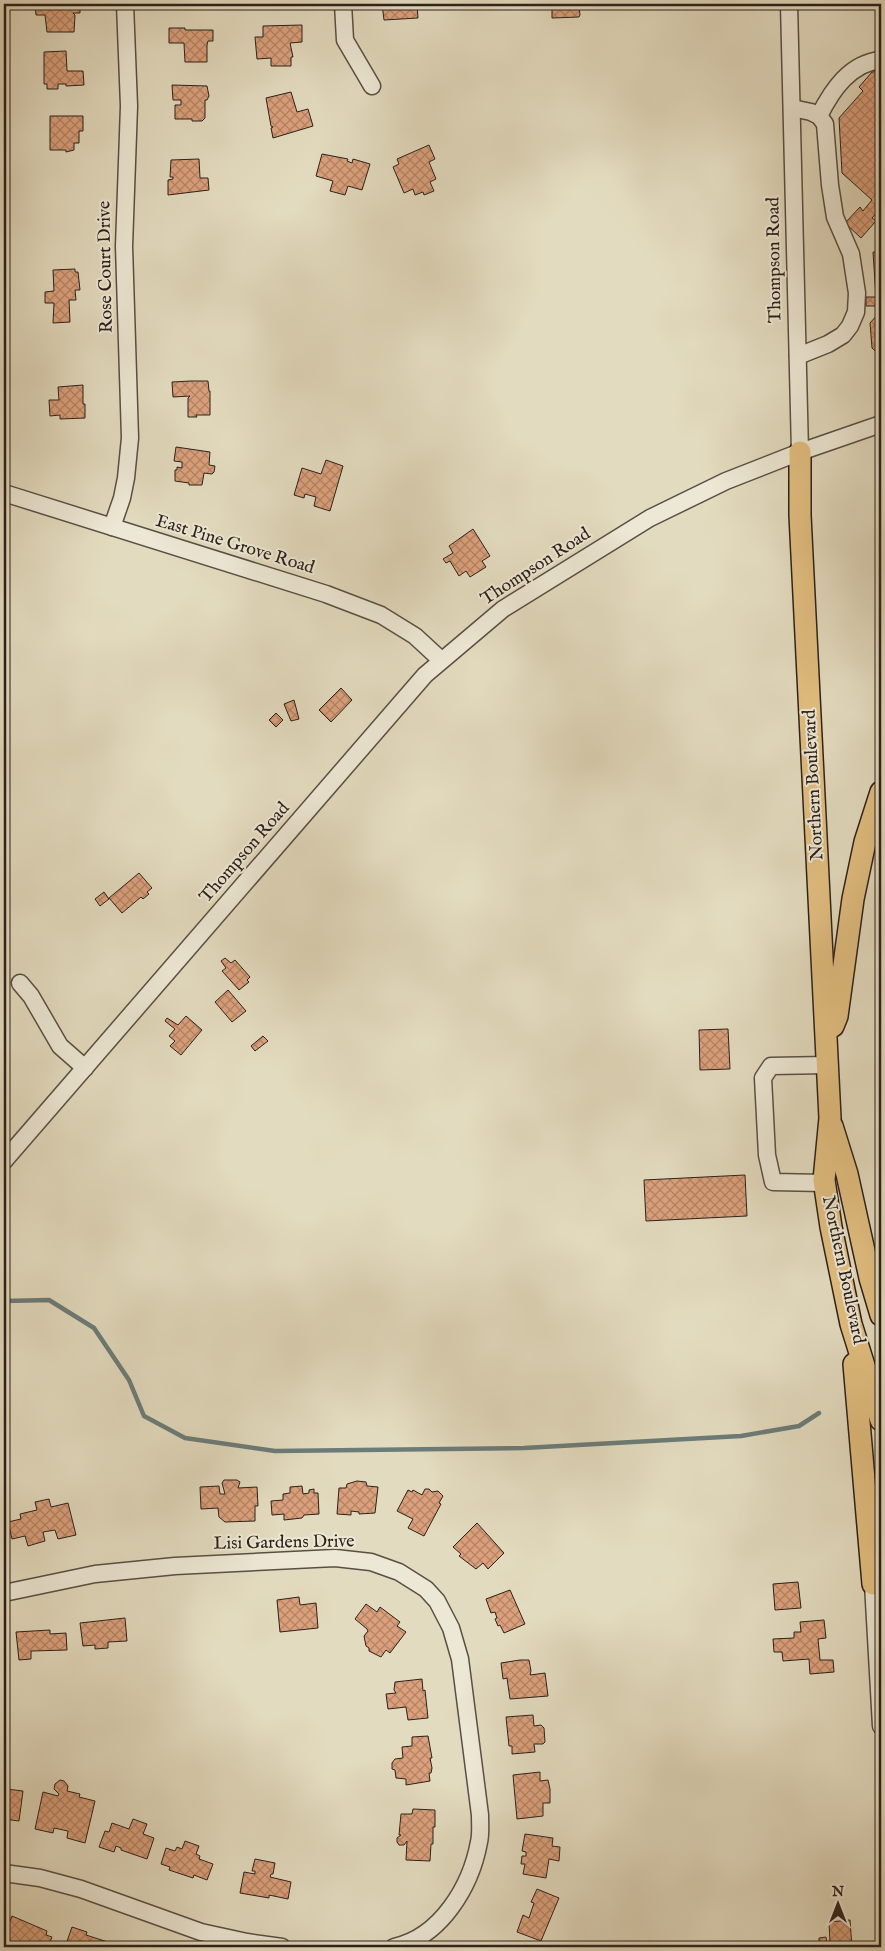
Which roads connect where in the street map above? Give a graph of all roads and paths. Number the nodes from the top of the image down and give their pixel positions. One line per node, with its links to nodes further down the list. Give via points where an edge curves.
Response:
1 (125, 4): 12 (street, Rose Court Drive, via 129,106 124,246 130,438 126,478)
2 (342, 4): 5 (street, via 345,40)
3 (789, 4): 6 (street, Thompson Road)
4 (881, 60): 7 (street, via 860,65 845,78 828,97)
5 (372, 86)
6 (792, 108): 7 (street); 8 (street, Thompson Road)
7 (819, 116): 8 (street, via 827,132 835,217 851,254 857,302 856,312 843,335)
8 (798, 356): 10 (street, Thompson Road)
9 (881, 424): 10 (street)
10 (800, 452): 13 (street, Thompson Road, via 726,481 650,518 503,609); 16 (main road, Northern Boulevard, via 800,515)
11 (4, 493): 12 (street, East Pine Grove Road)
12 (112, 528): 13 (street, East Pine Grove Road, via 326,594 381,615 415,636)
13 (441, 660): 18 (street, Thompson Road)
14 (881, 792): 16 (main road, via 865,842 853,899 837,1016)
15 (20, 983): 18 (street, via 60,1046)
16 (826, 1042): 17 (main road, Northern Boulevard)
17 (827, 1065): 19 (main road, Northern Boulevard); 21 (street, via 771,1066 763,1078 767,1154 772,1182)
18 (85, 1068): 20 (street, Thompson Road)
19 (830, 1118): 21 (main road, Northern Boulevard); 22 (main road, Northern Boulevard)
20 (4, 1161)
21 (824, 1183): 23 (main road, Northern Boulevard)
22 (881, 1315)
23 (851, 1324): 24 (main road, Northern Boulevard); 25 (main road)
24 (881, 1420)
25 (877, 1576): 27 (street)
26 (4, 1593): 30 (street, Lisi Gardens Drive, via 95,1574 335,1558 371,1562 399,1572 426,1588 451,1628 460,1659 480,1815 480,1840 473,1868 457,1900 444,1916 412,1941)
27 (881, 1726)
28 (4, 1872): 29 (street, via 81,1889 201,1932)
29 (282, 1947)
30 (396, 1947)

